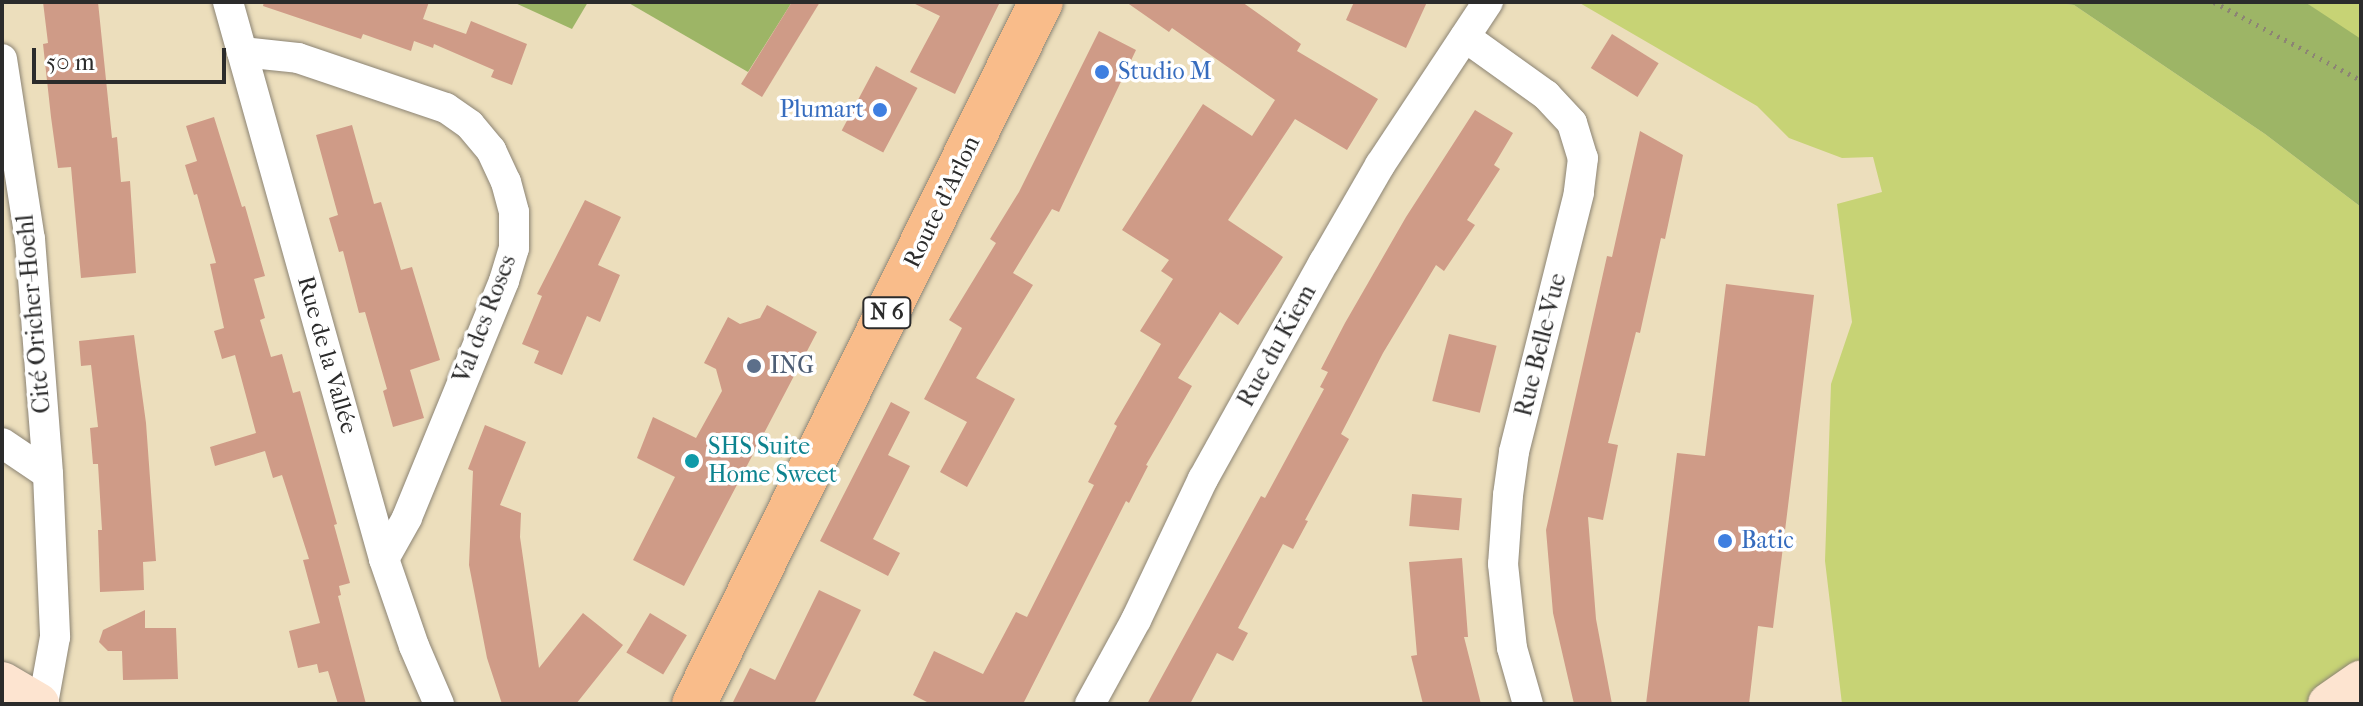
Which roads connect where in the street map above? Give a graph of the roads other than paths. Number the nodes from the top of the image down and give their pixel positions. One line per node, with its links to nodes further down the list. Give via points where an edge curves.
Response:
1 (228, 2): 5 (street, Rue de la Vallée)
2 (1041, 2): 14 (main road, Route d'Arlon / N 6)
3 (1488, 2): 4 (street, Rue du Kiem)
4 (1465, 37): 15 (street, Rue du Kiem, via 1380,165 1324,262 1203,479); 16 (street, Rue Belle-Vue, via 1546,95 1572,123 1583,158 1508,495 1503,564 1512,648)
5 (242, 52): 9 (street, Rue de la Vallée); 9 (street, Val des Roses, via 298,58 446,108 491,150 506,182 514,212 514,248 504,281 407,518)
6 (2, 59): 8 (street, Cité Oricher-Hoehl, via 30,239)
7 (2, 443): 8 (street)
8 (48, 474): 12 (street, Cité Oricher-Hoehl, via 55,637)
9 (384, 559): 13 (street, Rue de la Vallée)
10 (2361, 682): 17 (main road)
11 (2, 683): 12 (main road)
12 (41, 704)
13 (439, 704)
14 (694, 704)
15 (1090, 704)
16 (1528, 704)
17 (2329, 704)

